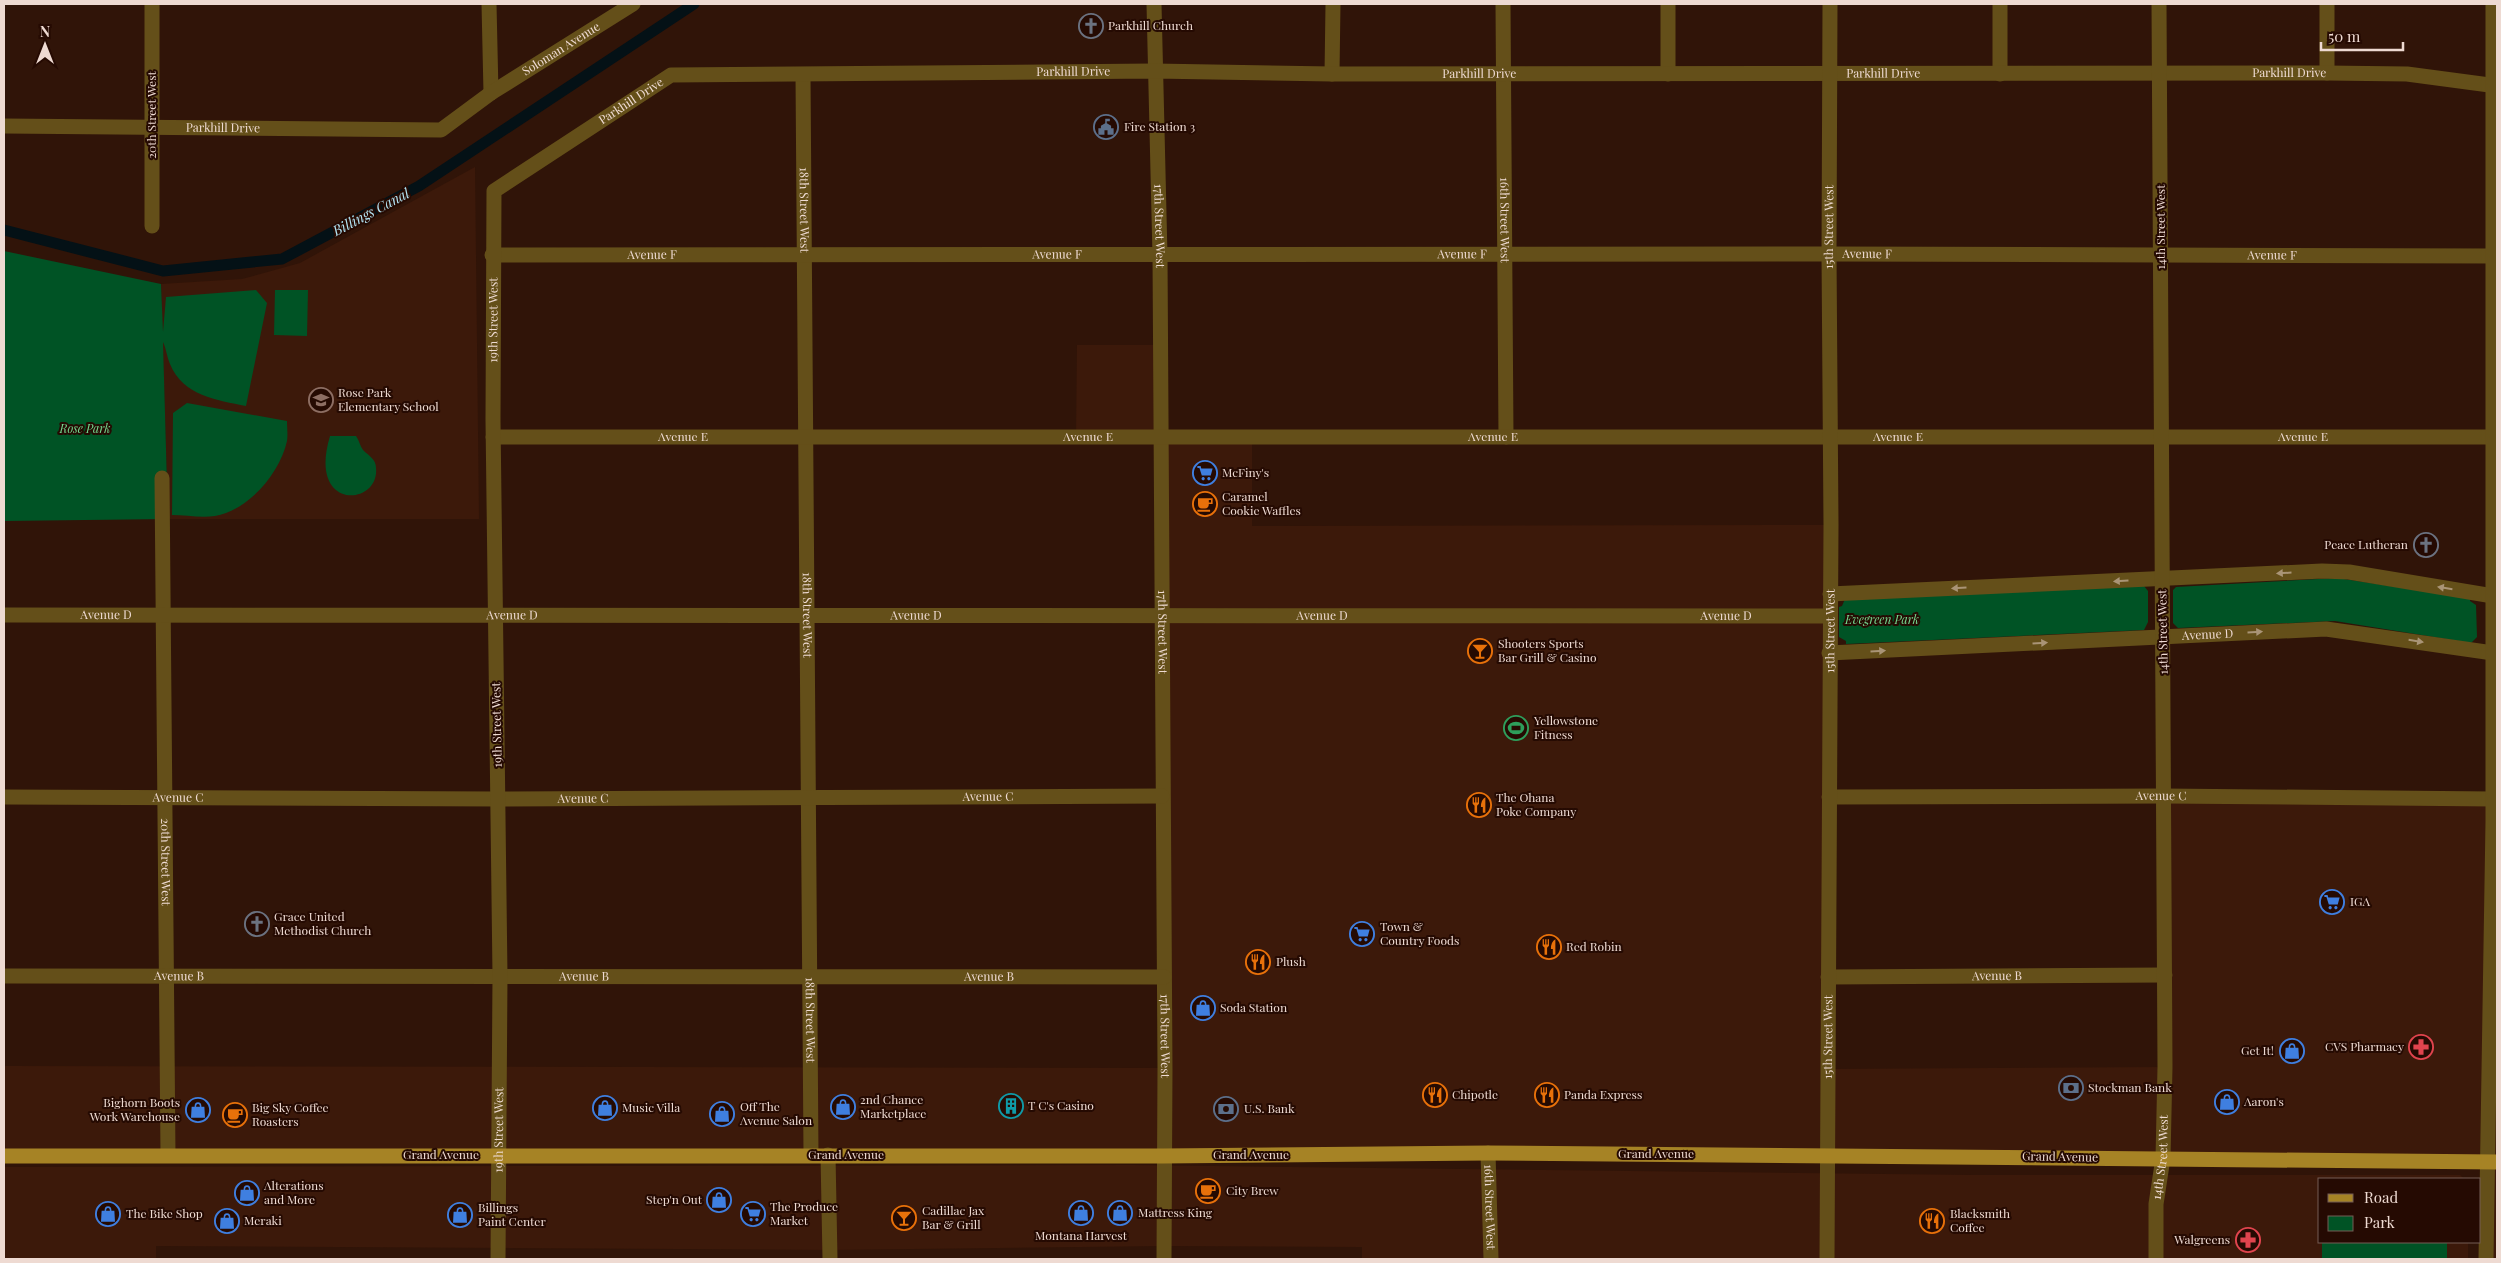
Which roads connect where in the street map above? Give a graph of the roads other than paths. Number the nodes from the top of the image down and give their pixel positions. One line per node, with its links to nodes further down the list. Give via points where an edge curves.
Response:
1 (152, 4): 25 (street, 20th Street West)
2 (489, 4): 23 (street)
3 (633, 4): 23 (street, Soloman Avenue)
4 (1154, 4): 13 (street, 17th Street West)
5 (1332, 4): 17 (street)
6 (1503, 4): 18 (street, 16th Street West)
7 (1668, 4): 19 (street)
8 (1830, 4): 14 (street, 15th Street West)
9 (2000, 4): 20 (street)
10 (2159, 4): 15 (street, 14th Street West)
11 (2327, 4): 16 (street)
12 (2493, 4): 22 (street)
13 (1154, 71): 17 (street, Parkhill Drive); 21 (street, Parkhill Drive); 31 (street, 17th Street West)
14 (1829, 73): 19 (street, Parkhill Drive); 20 (street, Parkhill Drive); 28 (street, 15th Street West)
15 (2159, 73): 16 (street, Parkhill Drive); 20 (street, Parkhill Drive); 33 (street, 14th Street West)
16 (2327, 73): 22 (street, Parkhill Drive, via 2407,74)
17 (1332, 74): 18 (street, Parkhill Drive)
18 (1504, 74): 19 (street, Parkhill Drive); 32 (street, 16th Street West)
19 (1668, 74)
20 (2000, 74)
21 (802, 75): 26 (street, Parkhill Drive, via 670,75); 30 (street, 18th Street West)
22 (2495, 85): 34 (street)
23 (491, 93): 25 (street, Parkhill Drive, via 441,130)
24 (4, 126): 25 (street, Parkhill Drive)
25 (151, 127): 27 (street, 20th Street West)
26 (494, 191): 29 (street, 19th Street West)
27 (152, 226)
28 (1829, 254): 32 (street, Avenue F); 33 (street, Avenue F); 36 (street, 15th Street West)
29 (492, 255): 30 (street, Avenue F); 39 (street, 19th Street West)
30 (804, 255): 31 (street, Avenue F); 40 (street, 18th Street West)
31 (1160, 256): 32 (street, Avenue F); 41 (street, 17th Street West)
32 (1505, 256): 42 (street, 16th Street West)
33 (2160, 256): 34 (street, Avenue F); 37 (street, 14th Street West)
34 (2493, 256): 35 (street)
35 (2495, 271): 38 (street)
36 (1831, 435): 37 (street, Avenue E); 42 (street, Avenue E); 46 (street, 15th Street West)
37 (2162, 436): 38 (street, Avenue E); 45 (street, 14th Street West)
38 (2493, 436): 43 (street)
39 (493, 437): 40 (street, Avenue E); 50 (street, 19th Street West)
40 (805, 437): 41 (street, Avenue E); 51 (street, 18th Street West)
41 (1160, 437): 42 (street, Avenue E); 52 (street, 17th Street West)
42 (1506, 437)
43 (2495, 456): 47 (street)
44 (162, 478): 49 (street, 20th Street West)
45 (2163, 579): 46 (street, one-way to 46); 47 (street, one-way to 45, via 2349,572); 54 (street, 14th Street West)
46 (1830, 594): 53 (street, 15th Street West)
47 (2493, 596): 55 (street)
48 (4, 615): 49 (street, Avenue D)
49 (162, 616): 50 (street, Avenue D); 58 (street, 20th Street West)
50 (496, 616): 51 (street, Avenue D); 63 (street, 19th Street West)
51 (807, 616): 52 (street, Avenue D); 59 (street, 18th Street West)
52 (1162, 616): 53 (street, Avenue D); 60 (street, 17th Street West)
53 (1829, 616): 56 (street, 15th Street West)
54 (2164, 636): 55 (street, Avenue D, one-way to 55, via 2326,629); 56 (street, Avenue D, one-way to 54); 61 (street, 14th Street West)
55 (2494, 645): 64 (street)
56 (1829, 653): 62 (street, 15th Street West)
57 (4, 796): 58 (street, Avenue C)
58 (164, 796): 63 (street, Avenue C); 66 (street, 20th Street West)
59 (808, 796): 60 (street, Avenue C); 63 (street, Avenue C); 69 (street, 18th Street West)
60 (1162, 796): 71 (street, 17th Street West)
61 (2165, 796): 62 (street, Avenue C); 64 (street, Avenue C); 70 (street, 14th Street West)
62 (1829, 797): 72 (street, 15th Street West)
63 (498, 798): 68 (street, 19th Street West)
64 (2493, 799): 65 (street)
65 (2495, 821): 82 (street)
66 (167, 975): 67 (street, Avenue B); 68 (street, Avenue B); 74 (street, 20th Street West)
67 (4, 976)
68 (500, 976): 69 (street, Avenue B); 75 (street, 19th Street West)
69 (810, 976): 71 (street, Avenue B); 76 (street, 18th Street West)
70 (2165, 976): 72 (street, Avenue B); 81 (street, 14th Street West)
71 (1164, 977): 80 (street, 17th Street West)
72 (1828, 977): 78 (street, 15th Street West)
73 (1488, 1153): 78 (main road, Grand Avenue); 80 (main road, Grand Avenue); 86 (street, 16th Street West)
74 (168, 1155): 75 (main road, Grand Avenue); 79 (main road, Grand Avenue)
75 (499, 1155): 76 (main road, Grand Avenue); 83 (street, 19th Street West)
76 (811, 1155): 77 (main road, Grand Avenue)
77 (828, 1155): 80 (main road, Grand Avenue); 84 (street)
78 (1828, 1155): 81 (main road, Grand Avenue); 87 (street, 15th Street West)
79 (4, 1156)
80 (1163, 1156): 85 (street, 17th Street West)
81 (2163, 1158): 82 (main road, Grand Avenue); 88 (street, 14th Street West, via 2156,1204)
82 (2493, 1162): 89 (street)
83 (498, 1259)
84 (830, 1259)
85 (1164, 1259)
86 (1491, 1259)
87 (1827, 1259)
88 (2156, 1259)
89 (2486, 1259)

